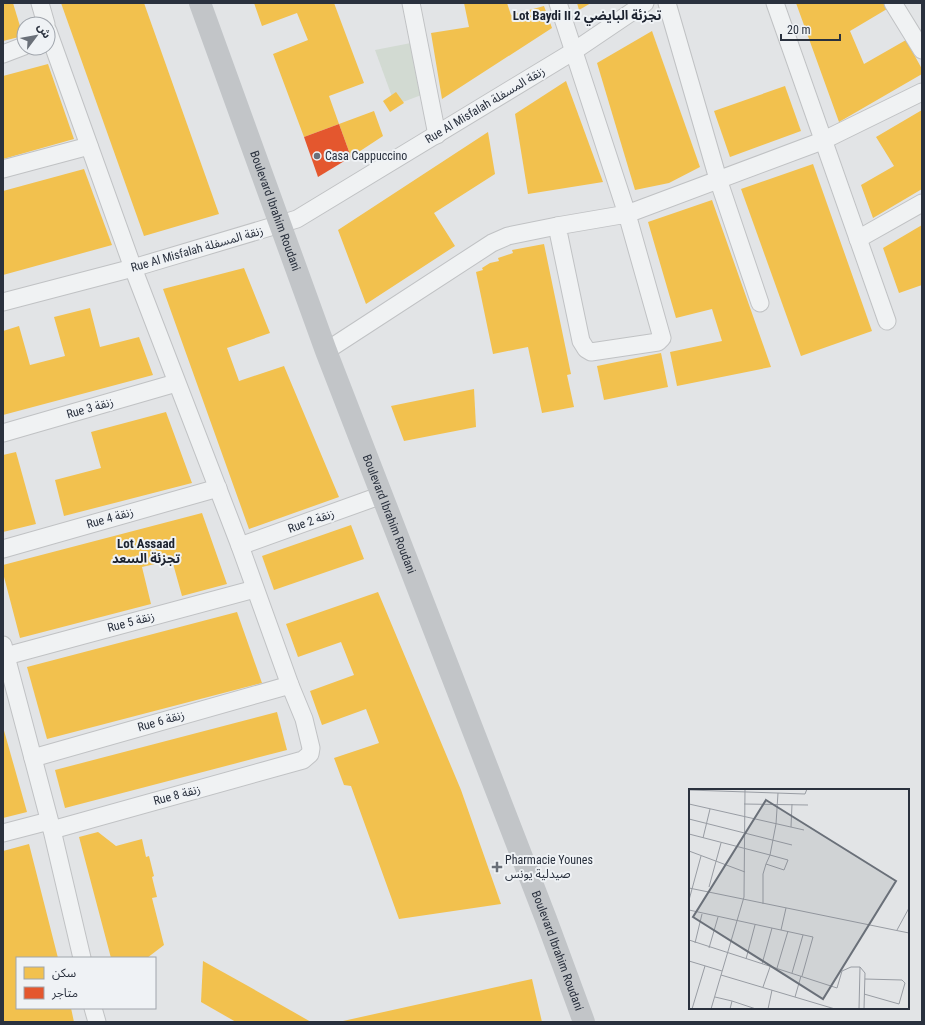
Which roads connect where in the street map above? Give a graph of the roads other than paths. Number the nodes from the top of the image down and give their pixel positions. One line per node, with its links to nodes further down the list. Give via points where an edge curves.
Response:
1 (40, 3): 9 (street)
2 (200, 3): 23 (street, Boulevard Ibrahim Roudani)
3 (411, 3): 16 (street)
4 (558, 3): 12 (street)
5 (645, 3): 12 (street, Rue Al Misfalah زنقة المسفلة)
6 (667, 3): 20 (street)
7 (775, 3): 17 (street)
8 (894, 3): 11 (street)
9 (43, 16)
10 (16, 49): 13 (street)
11 (922, 50)
12 (574, 51): 16 (street, Rue Al Misfalah زنقة المسفلة); 22 (street)
13 (3, 54)
14 (56, 55): 18 (street)
15 (922, 92): 17 (street)
16 (437, 135): 23 (street, Rue Al Misfalah زنقة المسفلة, via 313,211)
17 (822, 141): 20 (street); 25 (street)
18 (89, 146): 19 (street); 26 (street)
19 (3, 169)
20 (718, 179): 22 (street); 28 (street)
21 (922, 203): 25 (street)
22 (627, 214): 24 (street); 24 (street, via 662,338 658,342 595,352 586,349 581,341)
23 (281, 225): 26 (street, Rue Al Misfalah زنقة المسفلة); 30 (street, Boulevard Ibrahim Roudani)
24 (557, 226): 30 (street, via 508,236 492,243)
25 (858, 239): 29 (street)
26 (133, 268): 27 (street, Rue Al Misfalah زنقة المسفلة); 31 (street)
27 (3, 302)
28 (760, 303)
29 (887, 321)
30 (326, 351): 34 (street, Boulevard Ibrahim Roudani)
31 (176, 383): 32 (street, Rue 3 زنقة); 33 (street)
32 (3, 433)
33 (218, 488): 35 (street); 36 (street, Rue 4 زنقة)
34 (382, 496): 35 (street, Rue 2 زنقة); 46 (street, Boulevard Ibrahim Roudani)
35 (240, 546): 37 (street)
36 (3, 548)
37 (255, 589): 38 (street, Rue 5 زنقة); 39 (street)
38 (5, 650): 40 (street)
39 (290, 685): 40 (street, Rue 6 زنقة); 41 (street, Rue 8 زنقة, via 304,719 311,748 310,754 303,760)
40 (33, 758): 41 (street)
41 (50, 825): 42 (street, Rue 8 زنقة); 43 (street)
42 (3, 833)
43 (82, 957)
44 (93, 1009): 45 (street)
45 (97, 1022)
46 (584, 1022)

